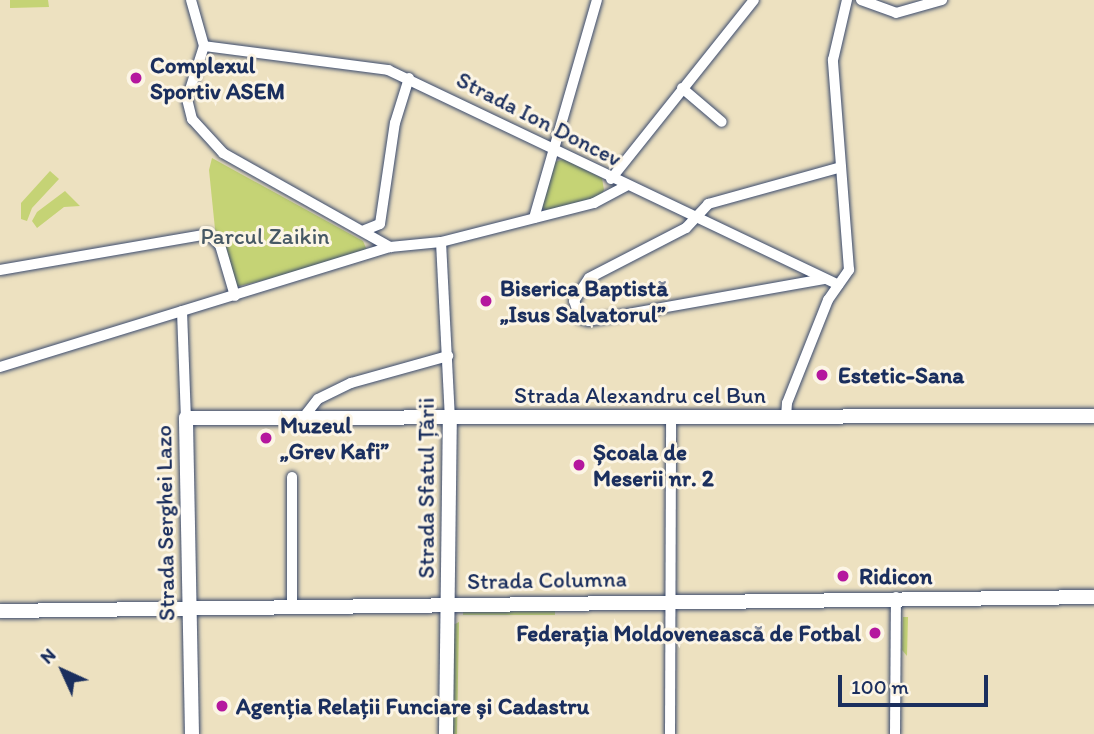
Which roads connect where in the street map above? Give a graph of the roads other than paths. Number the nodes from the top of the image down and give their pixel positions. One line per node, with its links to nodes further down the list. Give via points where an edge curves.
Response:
1 (191, 0): 7 (street)
2 (597, 0): 11 (street)
3 (754, 0): 9 (street)
4 (847, 0): 12 (street, via 833,60)
5 (861, 0): 6 (street, via 896,13)
6 (942, 0)
7 (204, 46): 8 (street, Strada Ion Doncev, via 373,66); 17 (street, via 186,106 212,144)
8 (409, 78): 11 (street, Strada Ion Doncev); 17 (street, via 395,123 380,224)
9 (682, 88): 10 (street); 13 (street)
10 (722, 122)
11 (553, 149): 13 (street, Strada Ion Doncev); 16 (street)
12 (841, 167): 15 (street, via 715,201); 22 (street, via 849,261)
13 (611, 179): 14 (street, Strada Ion Doncev)
14 (626, 186): 15 (street, Strada Ion Doncev); 16 (street, via 605,200)
15 (697, 214): 21 (street, Strada Ion Doncev); 21 (street, via 686,229 580,286 574,301 576,313 589,321)
16 (534, 218): 18 (street)
17 (365, 230): 19 (street)
18 (441, 242): 19 (street); 25 (street, Strada Sfatul Țării)
19 (390, 247): 23 (street)
20 (0, 270): 23 (street, via 208,234 220,245)
21 (824, 279): 22 (street, Strada Ion Doncev)
22 (838, 285): 27 (street, via 787,403)
23 (235, 296): 24 (street)
24 (182, 311): 26 (street); 29 (street, Strada Serghei Lazo)
25 (448, 356): 30 (street, via 351,383 318,398); 32 (street, Strada Sfatul Țării)
26 (0, 367)
27 (786, 416): 28 (main road, Strada Alexandru cel Bun); 31 (main road, Strada Alexandru cel Bun)
28 (1094, 416)
29 (187, 418): 30 (main road, Strada Alexandru cel Bun); 39 (main road, Strada Serghei Lazo)
30 (303, 418): 32 (main road, Strada Alexandru cel Bun)
31 (671, 418): 32 (main road, Strada Alexandru cel Bun); 36 (street)
32 (450, 419): 37 (main road, Strada Sfatul Țării)
33 (292, 477): 38 (street)
34 (897, 597): 35 (main road, Strada Columna); 36 (main road, Strada Columna); 44 (street)
35 (1094, 597)
36 (671, 602): 37 (main road, Strada Columna); 43 (street)
37 (449, 604): 38 (main road, Strada Columna); 42 (main road, Strada Sfatul Țării)
38 (292, 605): 39 (main road, Strada Columna)
39 (189, 606): 40 (main road, Strada Columna); 41 (main road, Strada Serghei Lazo)
40 (0, 611)
41 (192, 734)
42 (446, 734)
43 (670, 734)
44 (895, 734)

